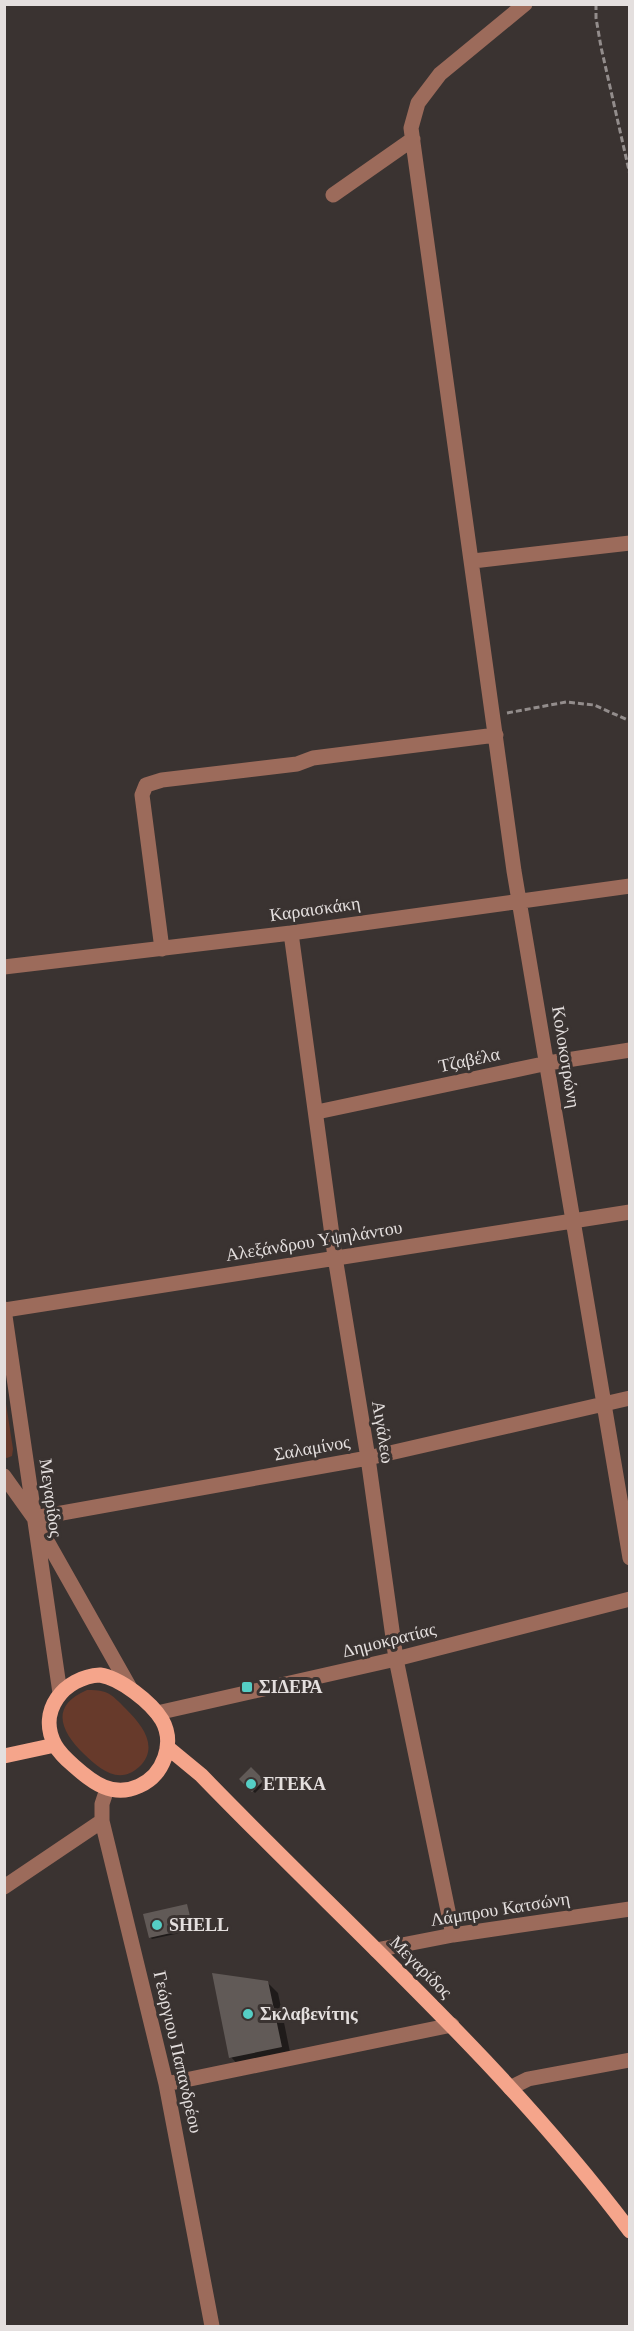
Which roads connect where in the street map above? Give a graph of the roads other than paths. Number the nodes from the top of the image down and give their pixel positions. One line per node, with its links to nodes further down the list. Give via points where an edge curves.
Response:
1 (525, 4): 2 (street, Κολοκοτρώνη, via 428,88 413,116)
2 (413, 139): 3 (street); 5 (street, Κολοκοτρώνη)
3 (333, 195)
4 (630, 543): 5 (street)
5 (473, 561): 6 (street, Κολοκοτρώνη)
6 (496, 735): 8 (street, Κολοκοτρώνη); 10 (street, via 313,758 297,764 146,785 142,795)
7 (630, 886): 8 (street, Καραισκάκη)
8 (521, 900): 9 (street, Καραισκάκη); 13 (street, Κολοκοτρώνη)
9 (291, 933): 10 (street, Καραισκάκη); 14 (street, Αιγάλεω)
10 (162, 949): 11 (street, Καραισκάκη)
11 (4, 967)
12 (630, 1050): 13 (street, Τζαβέλα)
13 (548, 1063): 14 (street, Τζαβέλα); 16 (street, Κολοκοτρώνη)
14 (316, 1112): 17 (street, Αιγάλεω)
15 (630, 1212): 16 (street, Αλεξάνδρου Υψηλάντου)
16 (574, 1222): 17 (street, Αλεξάνδρου Υψηλάντου); 20 (street, Κολοκοτρώνη)
17 (335, 1257): 18 (street, Αλεξάνδρου Υψηλάντου); 21 (street, Αιγάλεω)
18 (5, 1310): 23 (street, Μεγαρίδος)
19 (630, 1398): 20 (street, Σαλαμίνος)
20 (604, 1403): 21 (street, Σαλαμίνος); 24 (street, Κολοκοτρώνη)
21 (368, 1458): 23 (street, Σαλαμίνος); 26 (street, Αιγάλεω)
22 (4, 1476): 23 (street)
23 (34, 1518): 27 (street); 28 (street, Μεγαρίδος)
24 (630, 1558)
25 (630, 1599): 26 (street, Δημοκρατίας)
26 (396, 1659): 29 (street, Δημοκρατίας); 37 (street, Αιγάλεω)
27 (130, 1688): 28 (main road, via 109,1677 91,1676 75,1681); 29 (main road)
28 (60, 1693): 30 (main road, via 50,1715)
29 (157, 1713): 31 (main road, via 165,1728)
30 (55, 1745): 32 (main road); 33 (main road, via 87,1778)
31 (167, 1747): 33 (main road, via 161,1766 146,1783 131,1789); 38 (main road, Μεγαρίδος, via 201,1775)
32 (4, 1756)
33 (107, 1789): 34 (street, Γεώργιου Παπανδρέου)
34 (102, 1821): 35 (street); 41 (street, Γεώργιου Παπανδρέου)
35 (4, 1887)
36 (630, 1909): 37 (street, Λάμπρου Κατσώνη)
37 (453, 1935): 38 (street, Λάμπρου Κατσώνη)
38 (376, 1950): 39 (main road, Μεγαρίδος)
39 (452, 2025): 41 (street); 42 (main road, Μεγαρίδος)
40 (630, 2060): 42 (street, via 528,2079)
41 (166, 2084): 44 (street, Γεώργιου Παπανδρέου)
42 (510, 2088): 43 (main road, Μεγαρίδος, via 554,2135)
43 (630, 2231)
44 (212, 2326)

